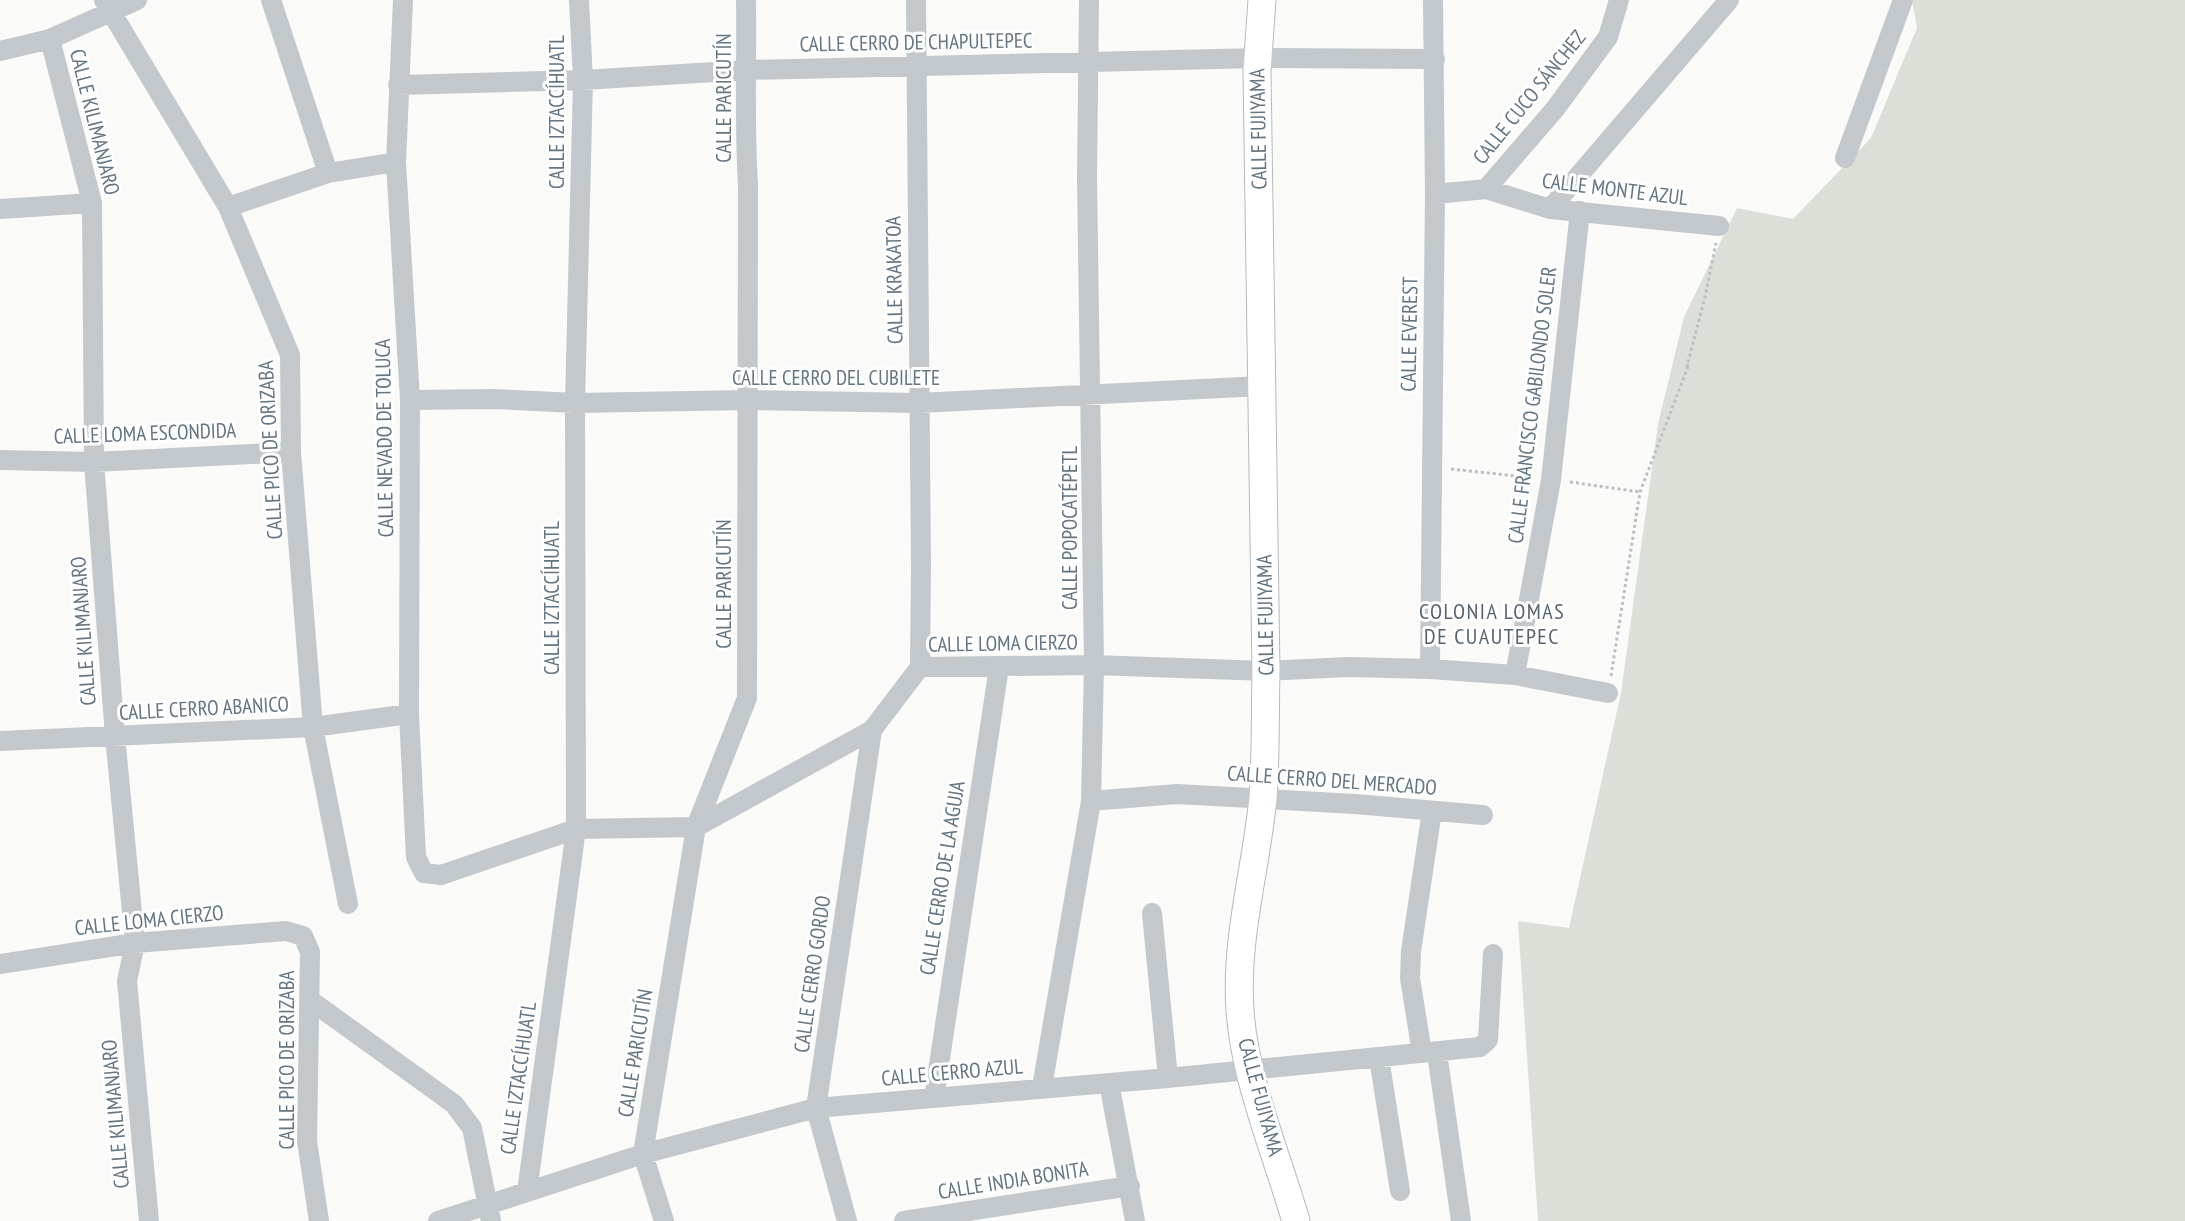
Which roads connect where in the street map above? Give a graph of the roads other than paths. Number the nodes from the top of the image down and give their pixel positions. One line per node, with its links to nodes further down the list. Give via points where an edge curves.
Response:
1 (138, 0): 13 (street)
2 (271, 0): 25 (street)
3 (403, 0): 22 (street, CALLE NEVADO DE TOLUCA)
4 (579, 0): 21 (street, CALLE IZTACCÍHUATL)
5 (746, 0): 20 (street, CALLE PARICUTÍN)
6 (916, 0): 19 (street, CALLE KRAKATOA)
7 (1089, 0): 18 (street, CALLE POPOCATÉPETL)
8 (1262, 0): 16 (street, CALLE FUJIYAMA)
9 (1433, 0): 17 (street, CALLE EVEREST)
10 (1619, 0): 26 (street, CALLE CUCO SÁNCHEZ, via 1608,37 1555,109)
11 (1729, 0): 31 (street)
12 (1903, 0): 23 (street)
13 (107, 6): 14 (street); 29 (street, CALLE PICO DE ORIZABA)
14 (50, 39): 15 (street); 28 (street, CALLE KILIMANJARO)
15 (0, 51)
16 (1258, 58): 17 (street, CALLE CERRO DE CHAPULTEPEC); 18 (street, CALLE CERRO DE CHAPULTEPEC); 34 (street, CALLE FUJIYAMA)
17 (1435, 59): 27 (street, CALLE EVEREST)
18 (1088, 62): 19 (street, CALLE CERRO DE CHAPULTEPEC); 35 (street, CALLE POPOCATÉPETL)
19 (915, 66): 20 (street, CALLE CERRO DE CHAPULTEPEC); 39 (street, CALLE KRAKATOA)
20 (747, 70): 21 (street, CALLE CERRO DE CHAPULTEPEC); 37 (street, CALLE PARICUTÍN, via 744,122)
21 (583, 80): 22 (street, CALLE CERRO DE CHAPULTEPEC); 38 (street, CALLE IZTACCÍHUATL)
22 (398, 85): 24 (street, CALLE NEVADO DE TOLUCA)
23 (1845, 158)
24 (396, 162): 25 (street); 36 (street, CALLE NEVADO DE TOLUCA)
25 (328, 173): 29 (street)
26 (1486, 189): 27 (street, CALLE MONTE AZUL); 31 (street, CALLE MONTE AZUL)
27 (1435, 194): 46 (street, CALLE EVEREST)
28 (92, 203): 30 (street); 42 (street, CALLE KILIMANJARO)
29 (228, 207): 40 (street, CALLE PICO DE ORIZABA, via 290,355)
30 (0, 209)
31 (1550, 209): 32 (street, CALLE MONTE AZUL)
32 (1580, 212): 33 (street, CALLE MONTE AZUL); 48 (street, CALLE FRANCISCO GABILONDO SOLER, via 1551,480)
33 (1719, 226)
34 (1262, 386): 35 (street, CALLE CERRO DEL CUBILETE); 47 (street, CALLE FUJIYAMA)
35 (1092, 395): 39 (street, CALLE CERRO DEL CUBILETE); 43 (street, CALLE POPOCATÉPETL)
36 (410, 400): 38 (street, CALLE CERRO DEL CUBILETE); 50 (street, CALLE NEVADO DE TOLUCA)
37 (749, 400): 38 (street, CALLE CERRO DEL CUBILETE); 39 (street, CALLE CERRO DEL CUBILETE); 59 (street, CALLE PARICUTÍN, via 747,698)
38 (575, 403): 60 (street, CALLE IZTACCÍHUATL)
39 (919, 403): 44 (street, CALLE KRAKATOA)
40 (291, 452): 42 (street, CALLE LOMA ESCONDIDA); 51 (street, CALLE PICO DE ORIZABA)
41 (0, 460): 42 (street, CALLE LOMA ESCONDIDA)
42 (94, 462): 53 (street, CALLE KILIMANJARO)
43 (1094, 665): 45 (street, CALLE LOMA CIERZO); 47 (street, CALLE LOMA CIERZO); 56 (street, CALLE POPOCATÉPETL)
44 (920, 667): 45 (street, CALLE LOMA CIERZO); 52 (street, CALLE LOMA CIERZO)
45 (999, 667): 75 (street, CALLE CERRO DE LA AGUJA)
46 (1430, 669): 47 (street, CALLE LOMA CIERZO); 48 (street, CALLE LOMA CIERZO)
47 (1266, 671): 55 (street, CALLE FUJIYAMA)
48 (1515, 675): 49 (street, CALLE LOMA CIERZO)
49 (1608, 693)
50 (409, 714): 51 (street, CALLE CERRO ABANICO); 61 (street, CALLE NEVADO DE TOLUCA, via 416,856)
51 (313, 726): 53 (street, CALLE CERRO ABANICO); 62 (street, CALLE PICO DE ORIZABA)
52 (872, 730): 59 (street, CALLE LOMA CIERZO); 76 (street, CALLE CERRO GORDO)
53 (115, 736): 54 (street, CALLE CERRO ABANICO); 65 (street, CALLE KILIMANJARO)
54 (0, 741)
55 (1263, 798): 56 (street, CALLE CERRO DEL MERCADO, via 1177,794); 57 (street, CALLE CERRO DEL MERCADO); 71 (street, CALLE FUJIYAMA, via 1241,951 1240,1011)
56 (1091, 801): 74 (street, CALLE POPOCATÉPETL)
57 (1432, 811): 58 (street, CALLE CERRO DEL MERCADO); 69 (street, via 1410,978)
58 (1483, 815)
59 (696, 827): 60 (street, CALLE LOMA CIERZO); 77 (street, CALLE PARICUTÍN)
60 (576, 829): 61 (street, CALLE LOMA CIERZO, via 441,875); 80 (street, CALLE IZTACCÍHUATL)
61 (424, 873)
62 (348, 904)
63 (1152, 913): 72 (street)
64 (303, 936): 65 (street, CALLE LOMA CIERZO, via 286,931); 68 (street, CALLE PICO DE ORIZABA, via 310,952)
65 (135, 943): 67 (street, CALLE LOMA CIERZO); 82 (street, CALLE KILIMANJARO, via 127,981)
66 (1494, 954): 69 (street, CALLE CERRO AZUL, via 1485,1045)
67 (0, 964)
68 (310, 1000): 81 (street, via 454,1104 472,1128); 83 (street, CALLE PICO DE ORIZABA, via 307,1141)
69 (1429, 1053): 70 (street, CALLE CERRO AZUL); 90 (street)
70 (1378, 1058): 71 (street, CALLE CERRO AZUL); 79 (street)
71 (1250, 1069): 72 (street, CALLE CERRO AZUL); 89 (street, CALLE FUJIYAMA)
72 (1168, 1078): 73 (street, CALLE CERRO AZUL)
73 (1109, 1083): 74 (street, CALLE CERRO AZUL); 78 (street)
74 (1042, 1087): 75 (street, CALLE CERRO AZUL)
75 (934, 1098): 76 (street, CALLE CERRO AZUL)
76 (816, 1108): 77 (street, CALLE CERRO AZUL); 86 (street, CALLE CERRO GORDO)
77 (643, 1154): 80 (street, CALLE CERRO AZUL); 85 (street)
78 (1130, 1186): 87 (street, CALLE INDIA BONITA); 88 (street)
79 (1400, 1191)
80 (527, 1192): 81 (street, CALLE CERRO AZUL)
81 (488, 1213): 84 (street, CALLE CERRO AZUL)
82 (149, 1221)
83 (319, 1221)
84 (438, 1221)
85 (664, 1221)
86 (847, 1221)
87 (904, 1221)
88 (1135, 1221)
89 (1296, 1221)
90 (1461, 1221)

